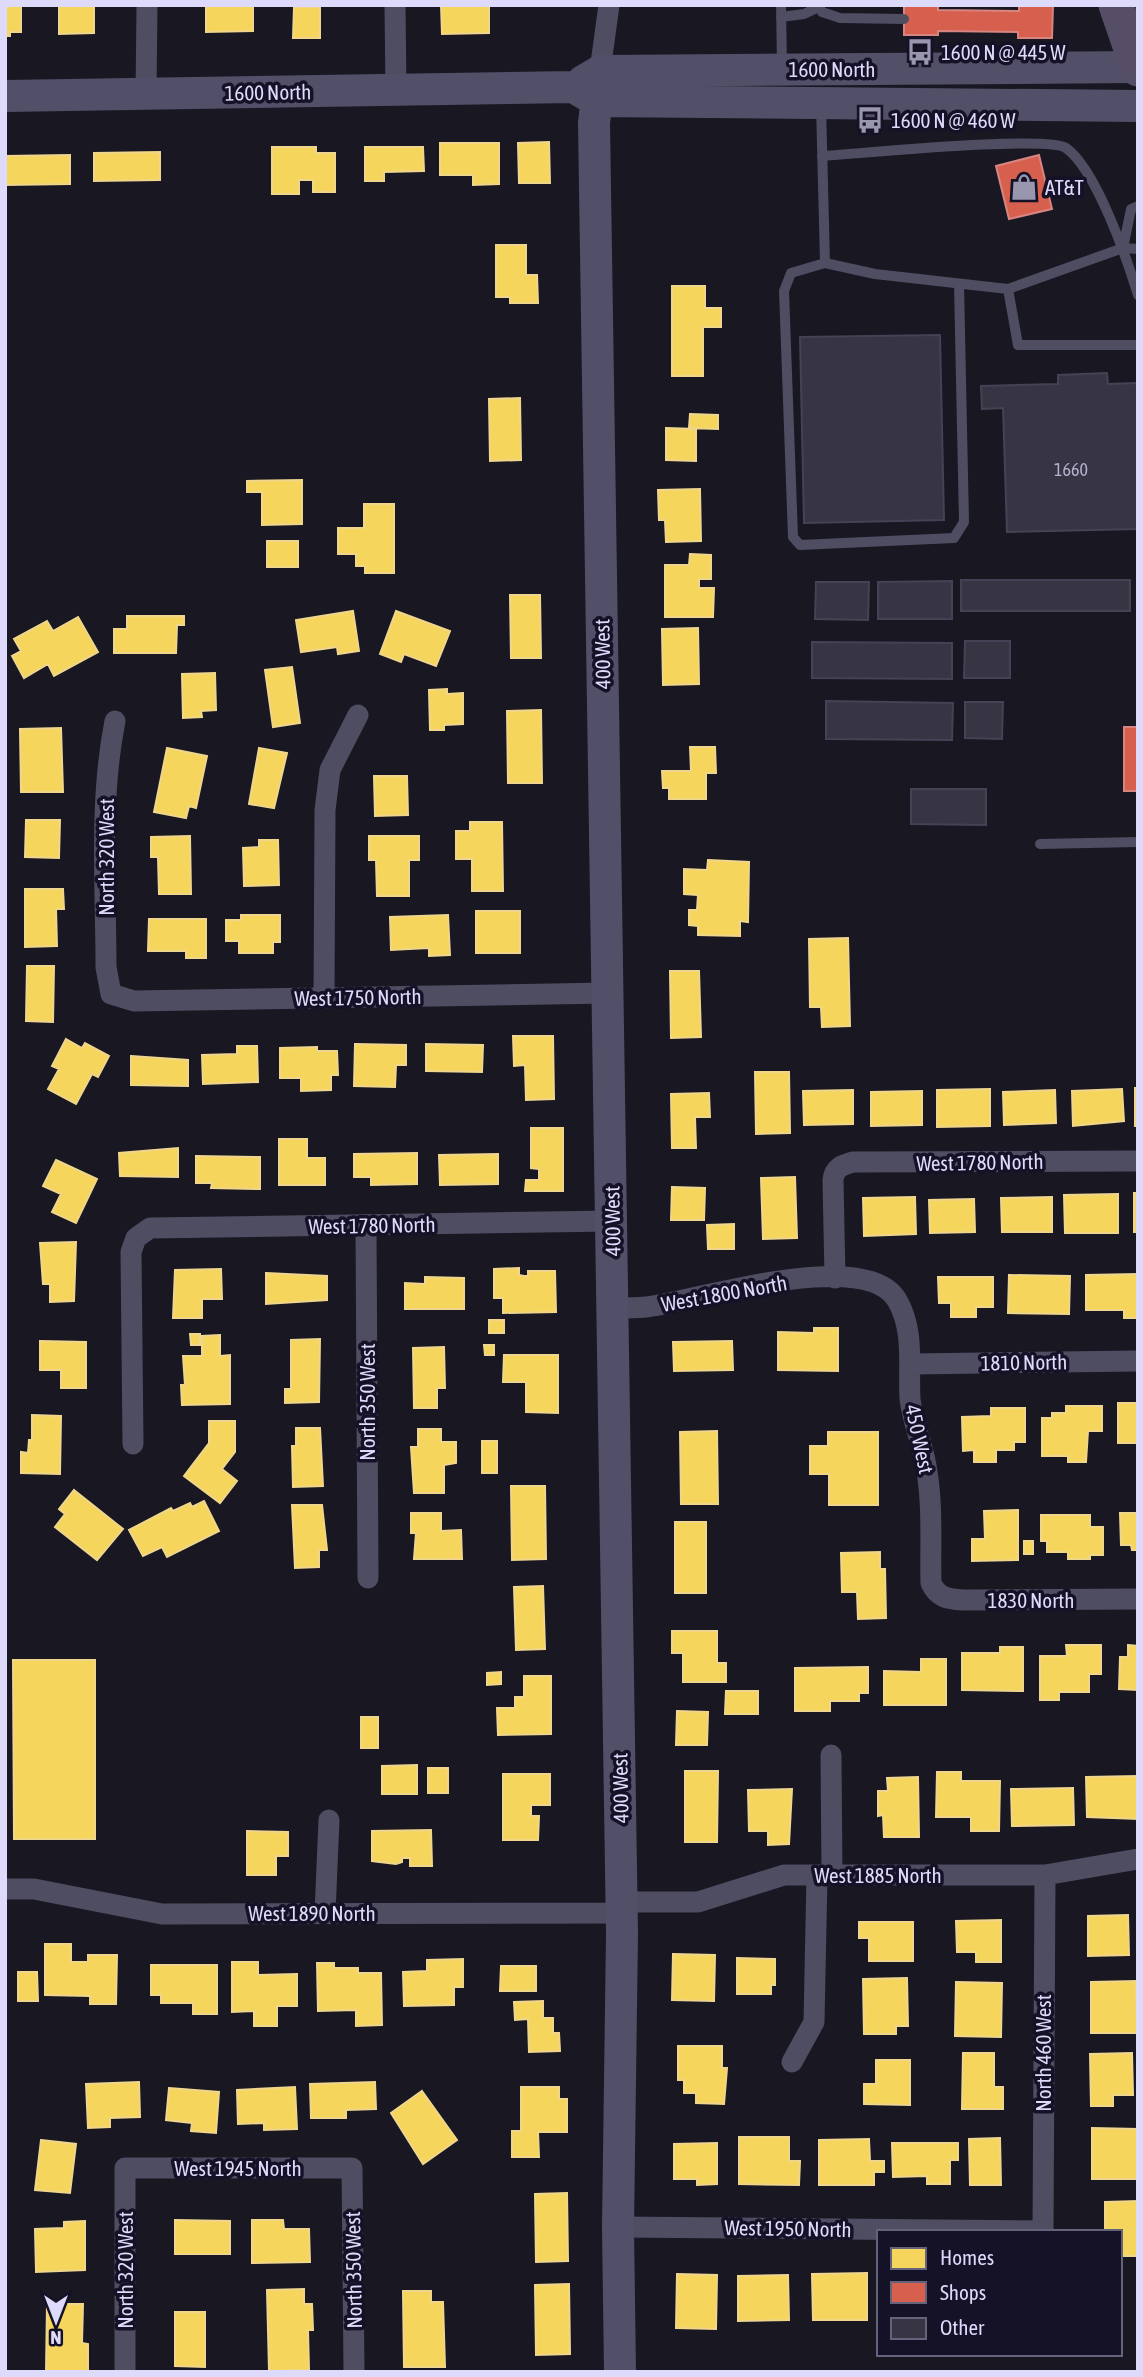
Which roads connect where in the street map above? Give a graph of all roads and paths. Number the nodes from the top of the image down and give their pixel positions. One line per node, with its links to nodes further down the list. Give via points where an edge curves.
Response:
1 (147, 5): 13 (street)
2 (395, 5): 12 (street)
3 (609, 5): 10 (street)
4 (1116, 5): 8 (main road)
5 (818, 6): 6 (lane, via 804,14); 7 (lane, via 840,18)
6 (781, 11): 9 (lane)
7 (904, 19)
8 (1137, 68): 11 (street, 1600 North)
9 (782, 69): 10 (street, 1600 North); 11 (street, 1600 North)
10 (590, 86): 11 (street, 1600 North); 12 (street, 1600 North); 29 (street, 400 West)
11 (821, 87): 15 (street, 1600 North); 16 (lane)
12 (396, 91): 13 (street, 1600 North)
13 (146, 94): 14 (street, 1600 North)
14 (5, 96)
15 (1138, 106)
16 (822, 156): 18 (lane, via 955,146 1063,146 1080,159); 20 (lane)
17 (1138, 206): 18 (lane, via 1131,209)
18 (1124, 248): 19 (lane); 22 (lane); 23 (lane)
19 (1138, 249)
20 (825, 263): 21 (lane); 21 (lane, via 792,274 784,291 793,537 800,545 954,538 961,531)
21 (958, 284): 22 (lane)
22 (1008, 289): 24 (lane, via 1018,345)
23 (1138, 295)
24 (1138, 345)
25 (358, 715): 31 (street, via 330,770 325,810)
26 (115, 721): 30 (street, North 320 West, via 106,798 106,967)
27 (1138, 842): 28 (lane)
28 (1040, 844)
29 (608, 993): 31 (street, West 1750 North); 33 (street, 400 West)
30 (111, 994): 31 (street, West 1750 North, via 134,1001)
31 (324, 997)
32 (1138, 1161): 35 (street, West 1780 North, via 853,1162 835,1170 833,1180)
33 (612, 1221): 34 (street, West 1780 North); 37 (street, 400 West)
34 (366, 1226): 40 (street, West 1780 North, via 163,1226 136,1238 131,1252); 41 (street, North 350 West)
35 (835, 1278): 36 (street, West 1800 North, via 860,1278 884,1287); 37 (street, West 1800 North, via 738,1286 647,1307)
36 (895, 1298): 39 (street, 450 West, via 906,1324)
37 (614, 1308): 50 (street, 400 West)
38 (1138, 1361): 39 (street, 1810 North)
39 (911, 1364): 42 (street, 450 West, via 911,1399 929,1487)
40 (133, 1444)
41 (368, 1578)
42 (931, 1583): 43 (street, 1830 North, via 939,1595 956,1600)
43 (1138, 1599)
44 (831, 1755): 47 (street)
45 (329, 1820): 51 (street)
46 (1138, 1859): 48 (street, West 1885 North)
47 (825, 1875): 48 (street, West 1885 North); 50 (street, West 1885 North, via 784,1875 698,1902); 52 (street, via 814,2021)
48 (1045, 1875): 57 (street, North 460 West)
49 (5, 1889): 51 (street, West 1890 North, via 34,1889 162,1914)
50 (621, 1908): 51 (street, West 1890 North); 55 (street, 400 West)
51 (325, 1913)
52 (792, 2062)
53 (125, 2168): 54 (street, West 1945 North); 58 (street, North 320 West)
54 (352, 2168): 59 (street, North 350 West)
55 (618, 2227): 56 (street, West 1950 North); 60 (street, 400 West)
56 (936, 2230)
57 (1042, 2230)
58 (125, 2372)
59 (354, 2372)
60 (620, 2372)

